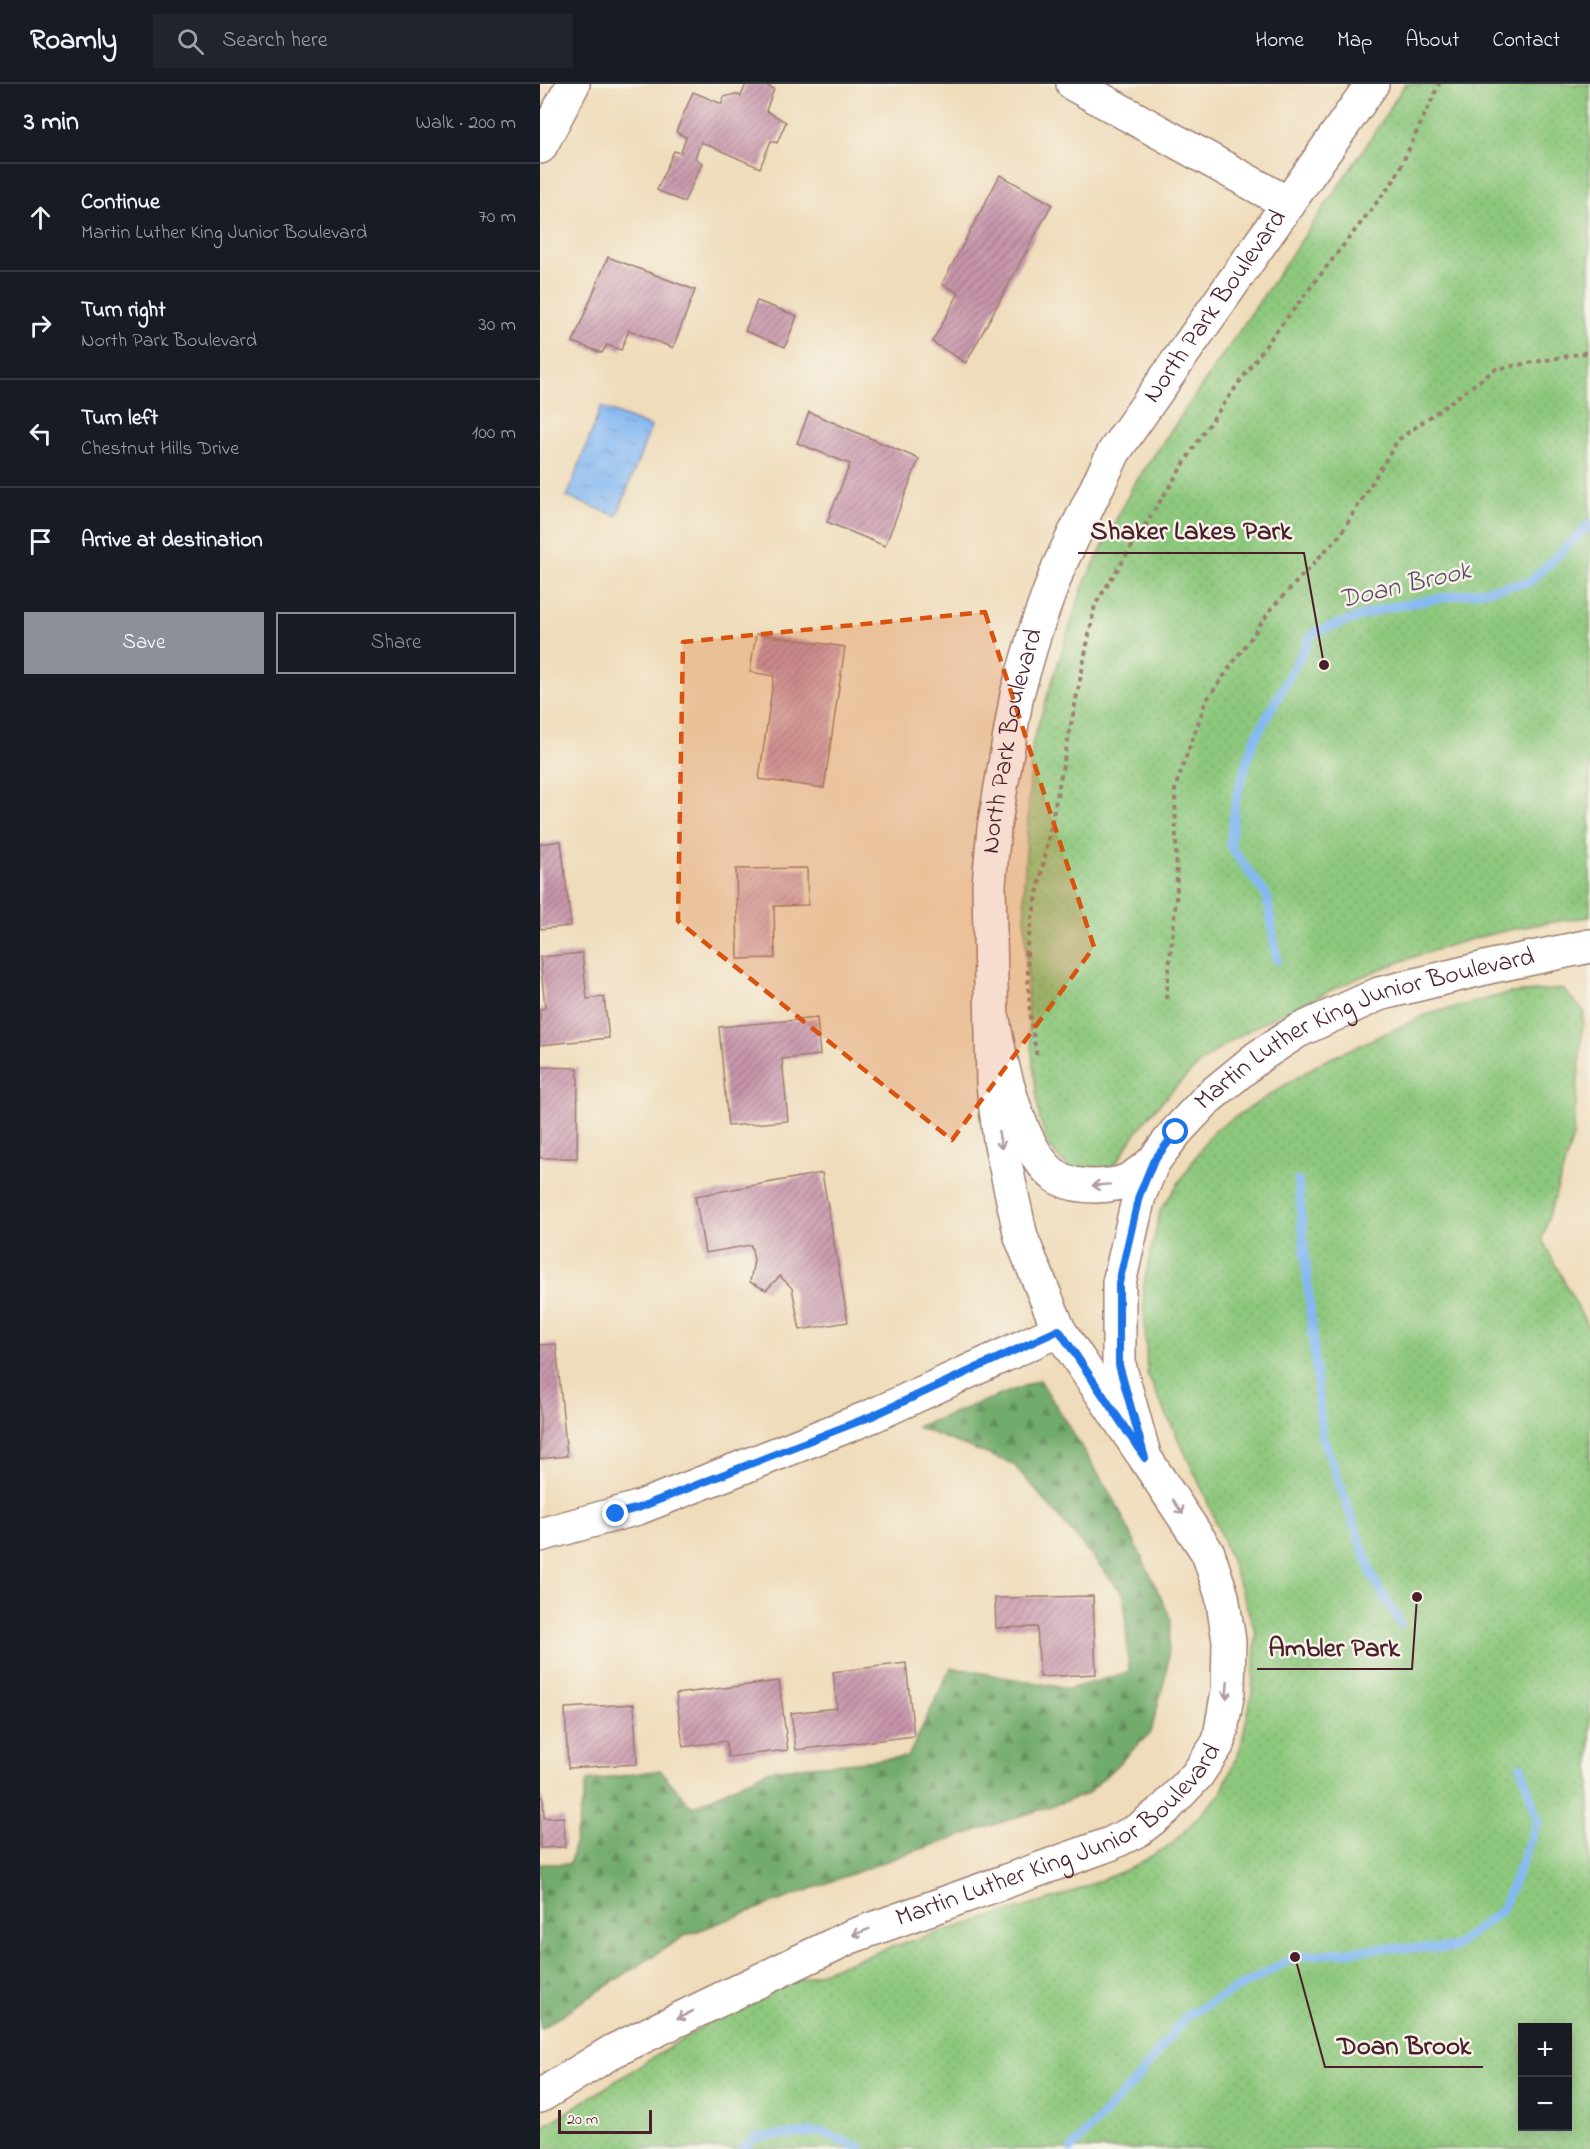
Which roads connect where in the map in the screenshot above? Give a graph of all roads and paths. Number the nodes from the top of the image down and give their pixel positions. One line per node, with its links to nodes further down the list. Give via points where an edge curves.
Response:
1 (573, 84): 5 (street)
2 (1073, 84): 6 (street)
3 (1372, 84): 6 (street, North Park Boulevard)
4 (1439, 84): 8 (path, via 1395,179 1272,336 1205,430 1095,605)
5 (540, 147)
6 (1289, 204): 12 (street, North Park Boulevard, via 1114,452 1059,566 1036,629 1017,694 994,828 989,885)
7 (1590, 352): 11 (path, via 1496,369 1398,440 1340,536 1272,608 1206,701 1175,788 1177,889)
8 (1028, 941): 10 (path); 13 (path, via 1026,974)
9 (1590, 946): 14 (street, Martin Luther King Junior Boulevard, via 1379,994 1298,1030 1208,1098)
10 (1021, 974)
11 (1166, 999)
12 (993, 1019): 14 (street, one-way to 12, via 1128,1183 1101,1186 1080,1186 1046,1168 1033,1151 1002,1071); 15 (street, North Park Boulevard, one-way to 15, via 993,1085 1002,1151 1021,1237)
13 (1039, 1069)
14 (1153, 1162): 16 (street, Martin Luther King Junior Boulevard, via 1139,1196 1119,1283 1119,1365)
15 (1059, 1330): 16 (street, North Park Boulevard); 17 (street, via 872,1416 772,1456 638,1508)
16 (1145, 1458): 18 (street, Martin Luther King Junior Boulevard, one-way to 18, via 1208,1553 1222,1596 1229,1641 1228,1691 1219,1742 1197,1775 1165,1809 1138,1830 1110,1844 850,1936 613,2051)
17 (540, 1535)
18 (540, 2096)

